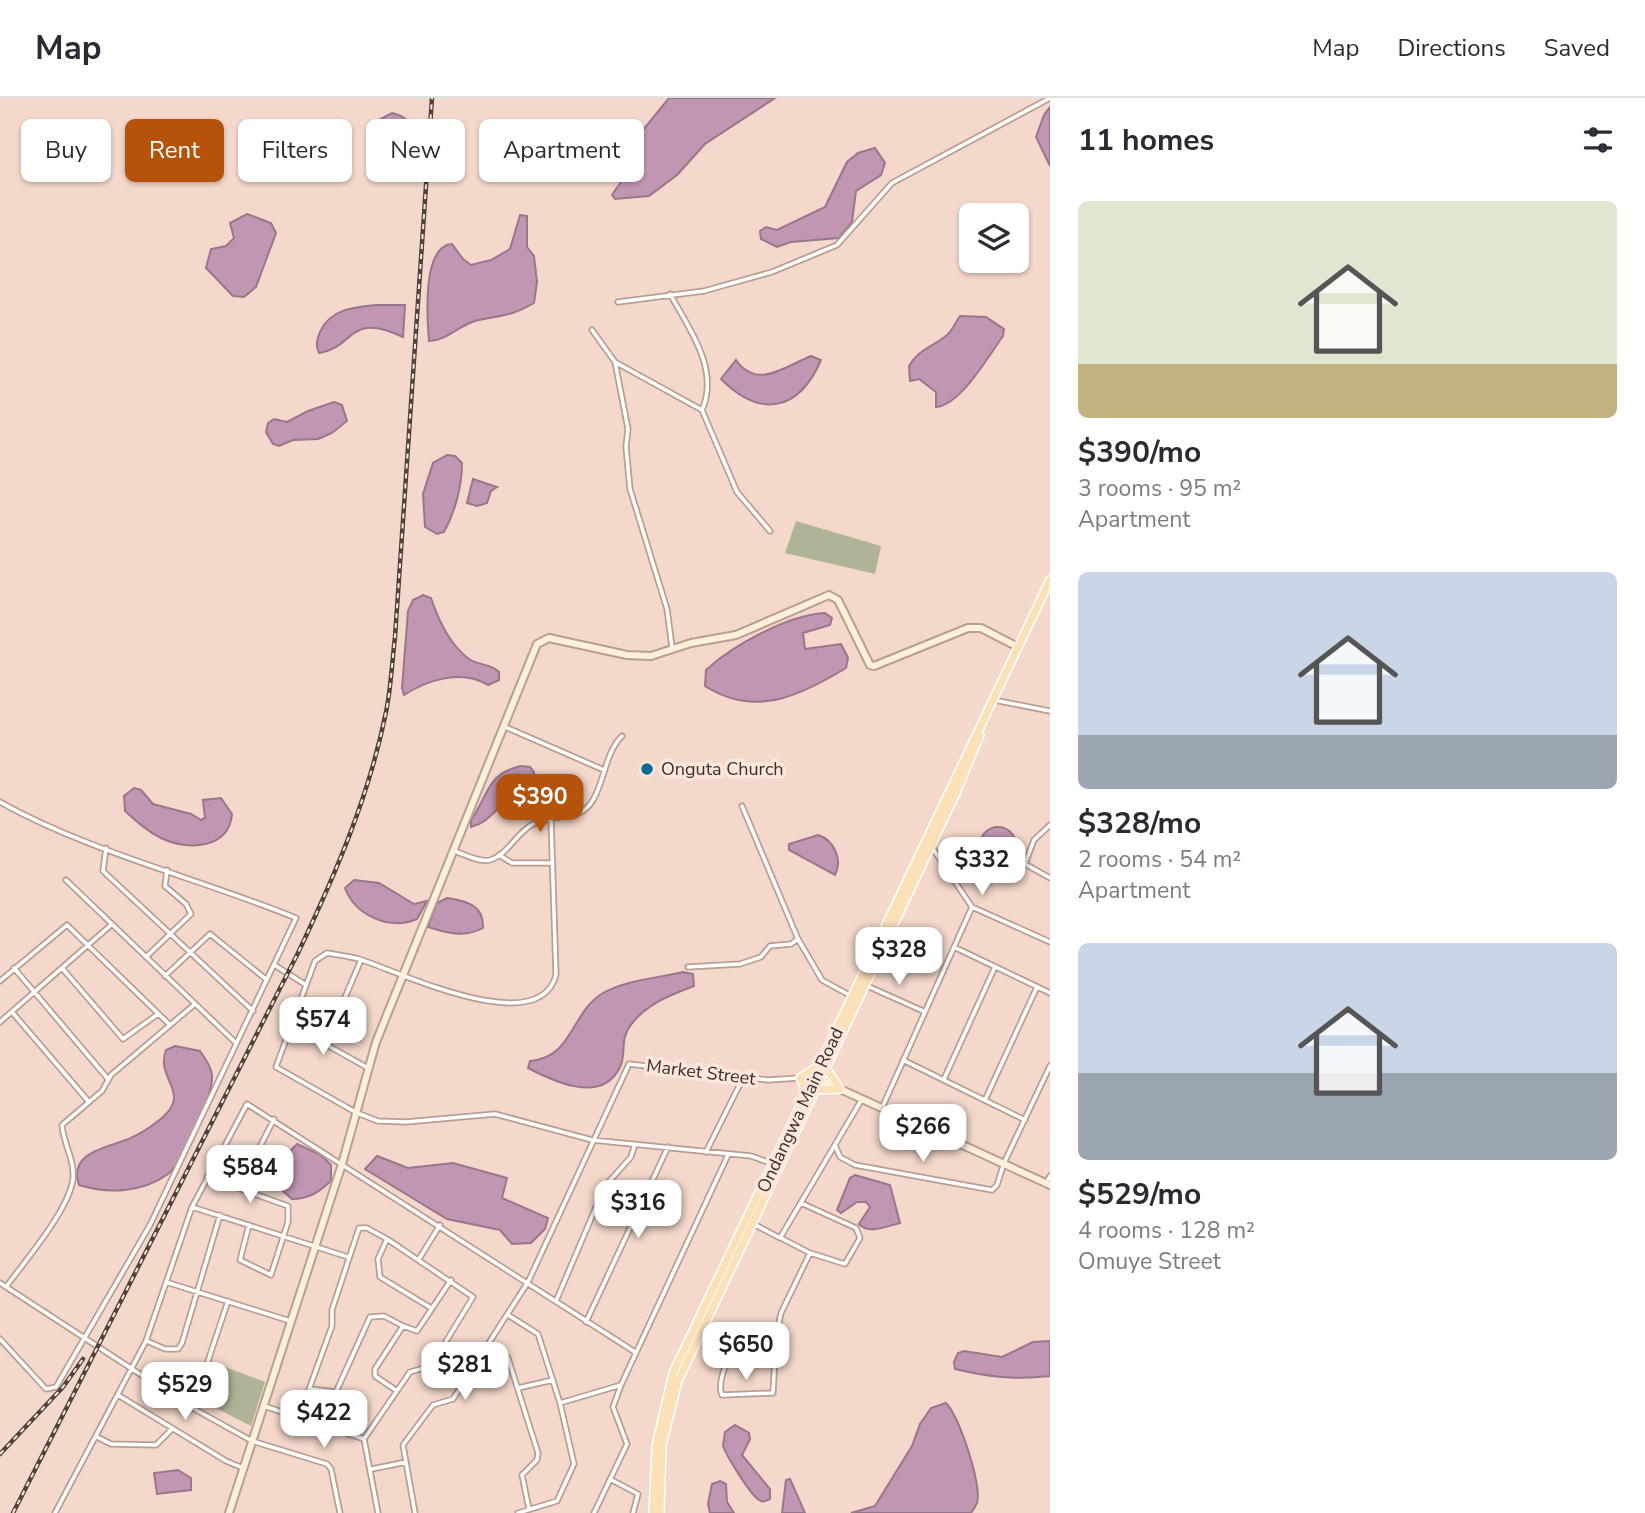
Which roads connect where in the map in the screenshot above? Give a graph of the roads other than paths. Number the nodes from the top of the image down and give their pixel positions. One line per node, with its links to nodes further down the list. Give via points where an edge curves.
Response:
1 (1050, 98): 2 (street, via 892,183 837,246 751,278 704,291)
2 (670, 294): 3 (street); 6 (street, via 703,361 709,387)
3 (618, 302)
4 (592, 330): 5 (street)
5 (615, 362): 6 (street); 10 (street, via 628,429 630,489 667,608)
6 (702, 410): 7 (street, via 737,492)
7 (770, 531)
8 (1050, 579): 9 (main road, Ondangwa Main Road)
9 (1018, 647): 10 (street, via 981,628 968,628 870,665 838,600 829,595 736,635); 11 (main road, Ondangwa Main Road)
10 (673, 649): 13 (street, via 645,656 544,638 537,644)
11 (994, 700): 12 (street); 20 (main road, Ondangwa Main Road)
12 (1050, 711)
13 (503, 726): 15 (street); 22 (street)
14 (622, 736): 15 (street)
15 (604, 770): 18 (street, via 588,806 571,816)
16 (0, 802): 21 (street)
17 (742, 806): 31 (street)
18 (551, 819): 23 (street, via 528,826); 24 (street)
19 (1050, 825): 26 (street, via 1034,840 1025,864)
20 (928, 843): 28 (street); 32 (main road, Ondangwa Main Road)
21 (106, 848): 25 (street); 30 (street, via 103,871)
22 (454, 851): 23 (street, via 483,861); 45 (street)
23 (499, 855): 24 (street, via 512,863)
24 (551, 863): 45 (street, via 556,975 551,987 523,1003 500,1003)
25 (167, 870): 30 (street, via 165,886 191,914); 39 (street, via 296,918)
26 (1050, 878)
27 (66, 880): 29 (street)
28 (972, 906): 33 (street); 35 (street)
29 (111, 925): 34 (street); 37 (street)
30 (170, 935): 36 (street); 37 (street)
31 (799, 939): 40 (street, via 766,948 761,957 747,962); 53 (street, via 822,980)
32 (882, 942): 49 (main road, Ondangwa Main Road); 53 (main road, Ondangwa Main Road)
33 (1050, 942)
34 (89, 944): 42 (street, via 65,925); 43 (street); 58 (street)
35 (954, 947): 41 (street); 56 (street)
36 (188, 953): 44 (street); 47 (street, via 207,934 214,934); 55 (street)
37 (146, 957): 44 (street)
38 (361, 960): 45 (street); 48 (street, via 322,955); 63 (street)
39 (276, 966): 47 (street); 48 (street)
40 (688, 967)
41 (995, 967): 50 (street); 72 (street)
42 (14, 968): 46 (street); 51 (street)
43 (62, 968): 51 (street); 58 (street, via 123,1039)
44 (165, 976): 54 (street)
45 (403, 978): 67 (street)
46 (0, 981)
47 (267, 981): 55 (street)
48 (306, 985): 61 (street)
49 (865, 985): 53 (main road, Ondangwa Main Road); 56 (street)
50 (1038, 987): 52 (street); 77 (street)
51 (36, 991): 57 (street); 71 (street)
52 (1050, 993)
53 (855, 998): 65 (main road, Ondangwa Main Road)
54 (195, 1004): 60 (street); 62 (street)
55 (253, 1011): 62 (street)
56 (923, 1011): 64 (street)
57 (12, 1012): 59 (street); 78 (street)
58 (158, 1014): 60 (street)
59 (0, 1023)
60 (170, 1025): 71 (street)
61 (290, 1025): 63 (street); 80 (street, via 276,1067)
62 (236, 1043): 125 (street, via 156,1214)
63 (325, 1044): 67 (street)
64 (903, 1060): 72 (street); 79 (street)
65 (823, 1066): 69 (main road); 70 (main road, Ondangwa Main Road); 73 (main road)
66 (1050, 1066): 83 (street)
67 (369, 1068): 80 (street)
68 (743, 1077): 69 (street, Market Street); 84 (street, Market Street, via 629,1064); 88 (street)
69 (800, 1078): 70 (street, Market Street); 75 (main road)
70 (817, 1078): 73 (street); 74 (main road, Ondangwa Main Road); 75 (main road, Ondangwa Main Road)
71 (108, 1079): 78 (street)
72 (944, 1079): 77 (street)
73 (840, 1088): 74 (main road); 76 (street)
74 (816, 1090): 81 (main road, Ondangwa Main Road)
75 (807, 1093): 92 (main road, Ondangwa Main Road)
76 (862, 1099): 79 (street); 86 (street)
77 (985, 1100): 83 (street)
78 (89, 1102): 114 (street, via 62,1125 73,1165 72,1183 61,1207)
79 (882, 1108): 90 (street)
80 (357, 1113): 84 (street, via 391,1123 495,1114); 91 (street)
81 (803, 1117): 92 (street); 100 (main road, Ondangwa Main Road)
82 (274, 1119): 91 (street); 94 (street, via 247,1104); 96 (street)
83 (1025, 1120): 90 (street)
84 (592, 1140): 85 (street); 112 (street)
85 (635, 1144): 87 (street); 117 (street, via 631,1157 605,1186)
86 (835, 1145): 90 (street, via 840,1157 855,1165 973,1188 995,1188); 97 (street)
87 (667, 1147): 88 (street); 121 (street)
88 (706, 1152): 89 (street)
89 (728, 1155): 92 (street); 128 (street)
90 (1004, 1163): 95 (street)
91 (342, 1164): 102 (street); 106 (street)
92 (774, 1164): 100 (main road, Ondangwa Main Road)
93 (1050, 1176): 95 (street)
94 (206, 1177): 96 (street); 98 (street)
95 (1048, 1184)
96 (239, 1188): 103 (street, via 288,1206)
97 (801, 1203): 104 (street); 107 (street, via 860,1234 845,1264)
98 (192, 1207): 99 (street); 111 (street)
99 (220, 1215): 101 (street); 115 (street)
100 (751, 1222): 104 (street); 138 (main road, Ondangwa Main Road)
101 (249, 1225): 103 (street); 103 (street, via 241,1264 271,1275)
102 (440, 1225): 109 (street); 112 (street)
103 (284, 1237): 106 (street)
104 (780, 1238): 107 (street)
105 (387, 1239): 108 (street, via 359,1228); 109 (street); 118 (street, via 377,1259 380,1277)
106 (314, 1247): 108 (street); 120 (street)
107 (810, 1253): 123 (street, via 781,1313)
108 (348, 1257): 135 (street, via 332,1310 332,1326)
109 (419, 1259): 110 (street)
110 (451, 1280): 118 (street); 129 (street, via 473,1298)
111 (166, 1282): 115 (street); 126 (street)
112 (528, 1282): 117 (street); 119 (street)
113 (0, 1283): 114 (street)
114 (6, 1287): 125 (street)
115 (196, 1292): 116 (street); 126 (street, via 178,1349)
116 (228, 1301): 120 (street); 140 (street)
117 (556, 1301): 121 (street)
118 (432, 1308): 122 (street, via 417,1331)
119 (508, 1315): 127 (street); 132 (street, via 538,1334)
120 (290, 1321): 141 (street)
121 (586, 1322): 128 (street)
122 (403, 1325): 135 (street, via 384,1316 370,1317 336,1392); 136 (street, via 374,1373)
123 (776, 1337): 123 (street, via 773,1393 720,1394 738,1341)
124 (0, 1339): 125 (street, via 50,1391)
125 (84, 1339): 130 (street)
126 (146, 1341): 130 (street)
127 (488, 1344): 131 (street); 134 (street, via 508,1358)
128 (635, 1352): 133 (street)
129 (439, 1354): 131 (street); 136 (street, via 431,1366 410,1372)
130 (132, 1370): 137 (street); 140 (street)
131 (469, 1374): 147 (street, via 453,1399 433,1405 407,1439 403,1445)
132 (553, 1380): 134 (street); 139 (street)
133 (621, 1385): 139 (street); 150 (street, via 612,1407 627,1444)
134 (518, 1388): 152 (street, via 539,1457 522,1475)
135 (310, 1389): 142 (street)
136 (397, 1391): 145 (street)
137 (118, 1395): 143 (street); 144 (street)
138 (669, 1397): 162 (main road, Ondangwa Main Road, via 656,1446); 163 (main road, Ondangwa Main Road)
139 (560, 1404): 152 (street, via 574,1460 572,1469 557,1501)
140 (189, 1406): 146 (street)
141 (264, 1406): 142 (street); 146 (street)
142 (299, 1416): 145 (street)
143 (172, 1429): 144 (street, via 156,1445 111,1444); 148 (street)
144 (97, 1437): 151 (street)
145 (364, 1439): 149 (street)
146 (252, 1441): 148 (street); 156 (street, via 329,1466)
147 (406, 1462): 149 (street); 158 (street)
148 (243, 1468): 155 (street)
149 (372, 1469): 157 (street)
150 (610, 1479): 160 (street); 161 (street, via 638,1494)
151 (58, 1508): 153 (street); 154 (street)
152 (529, 1509): 159 (street)
153 (55, 1513)
154 (65, 1513)
155 (229, 1513)
156 (340, 1513)
157 (378, 1513)
158 (415, 1513)
159 (518, 1513)
160 (594, 1513)
161 (633, 1513)
162 (653, 1513)
163 (660, 1513)

